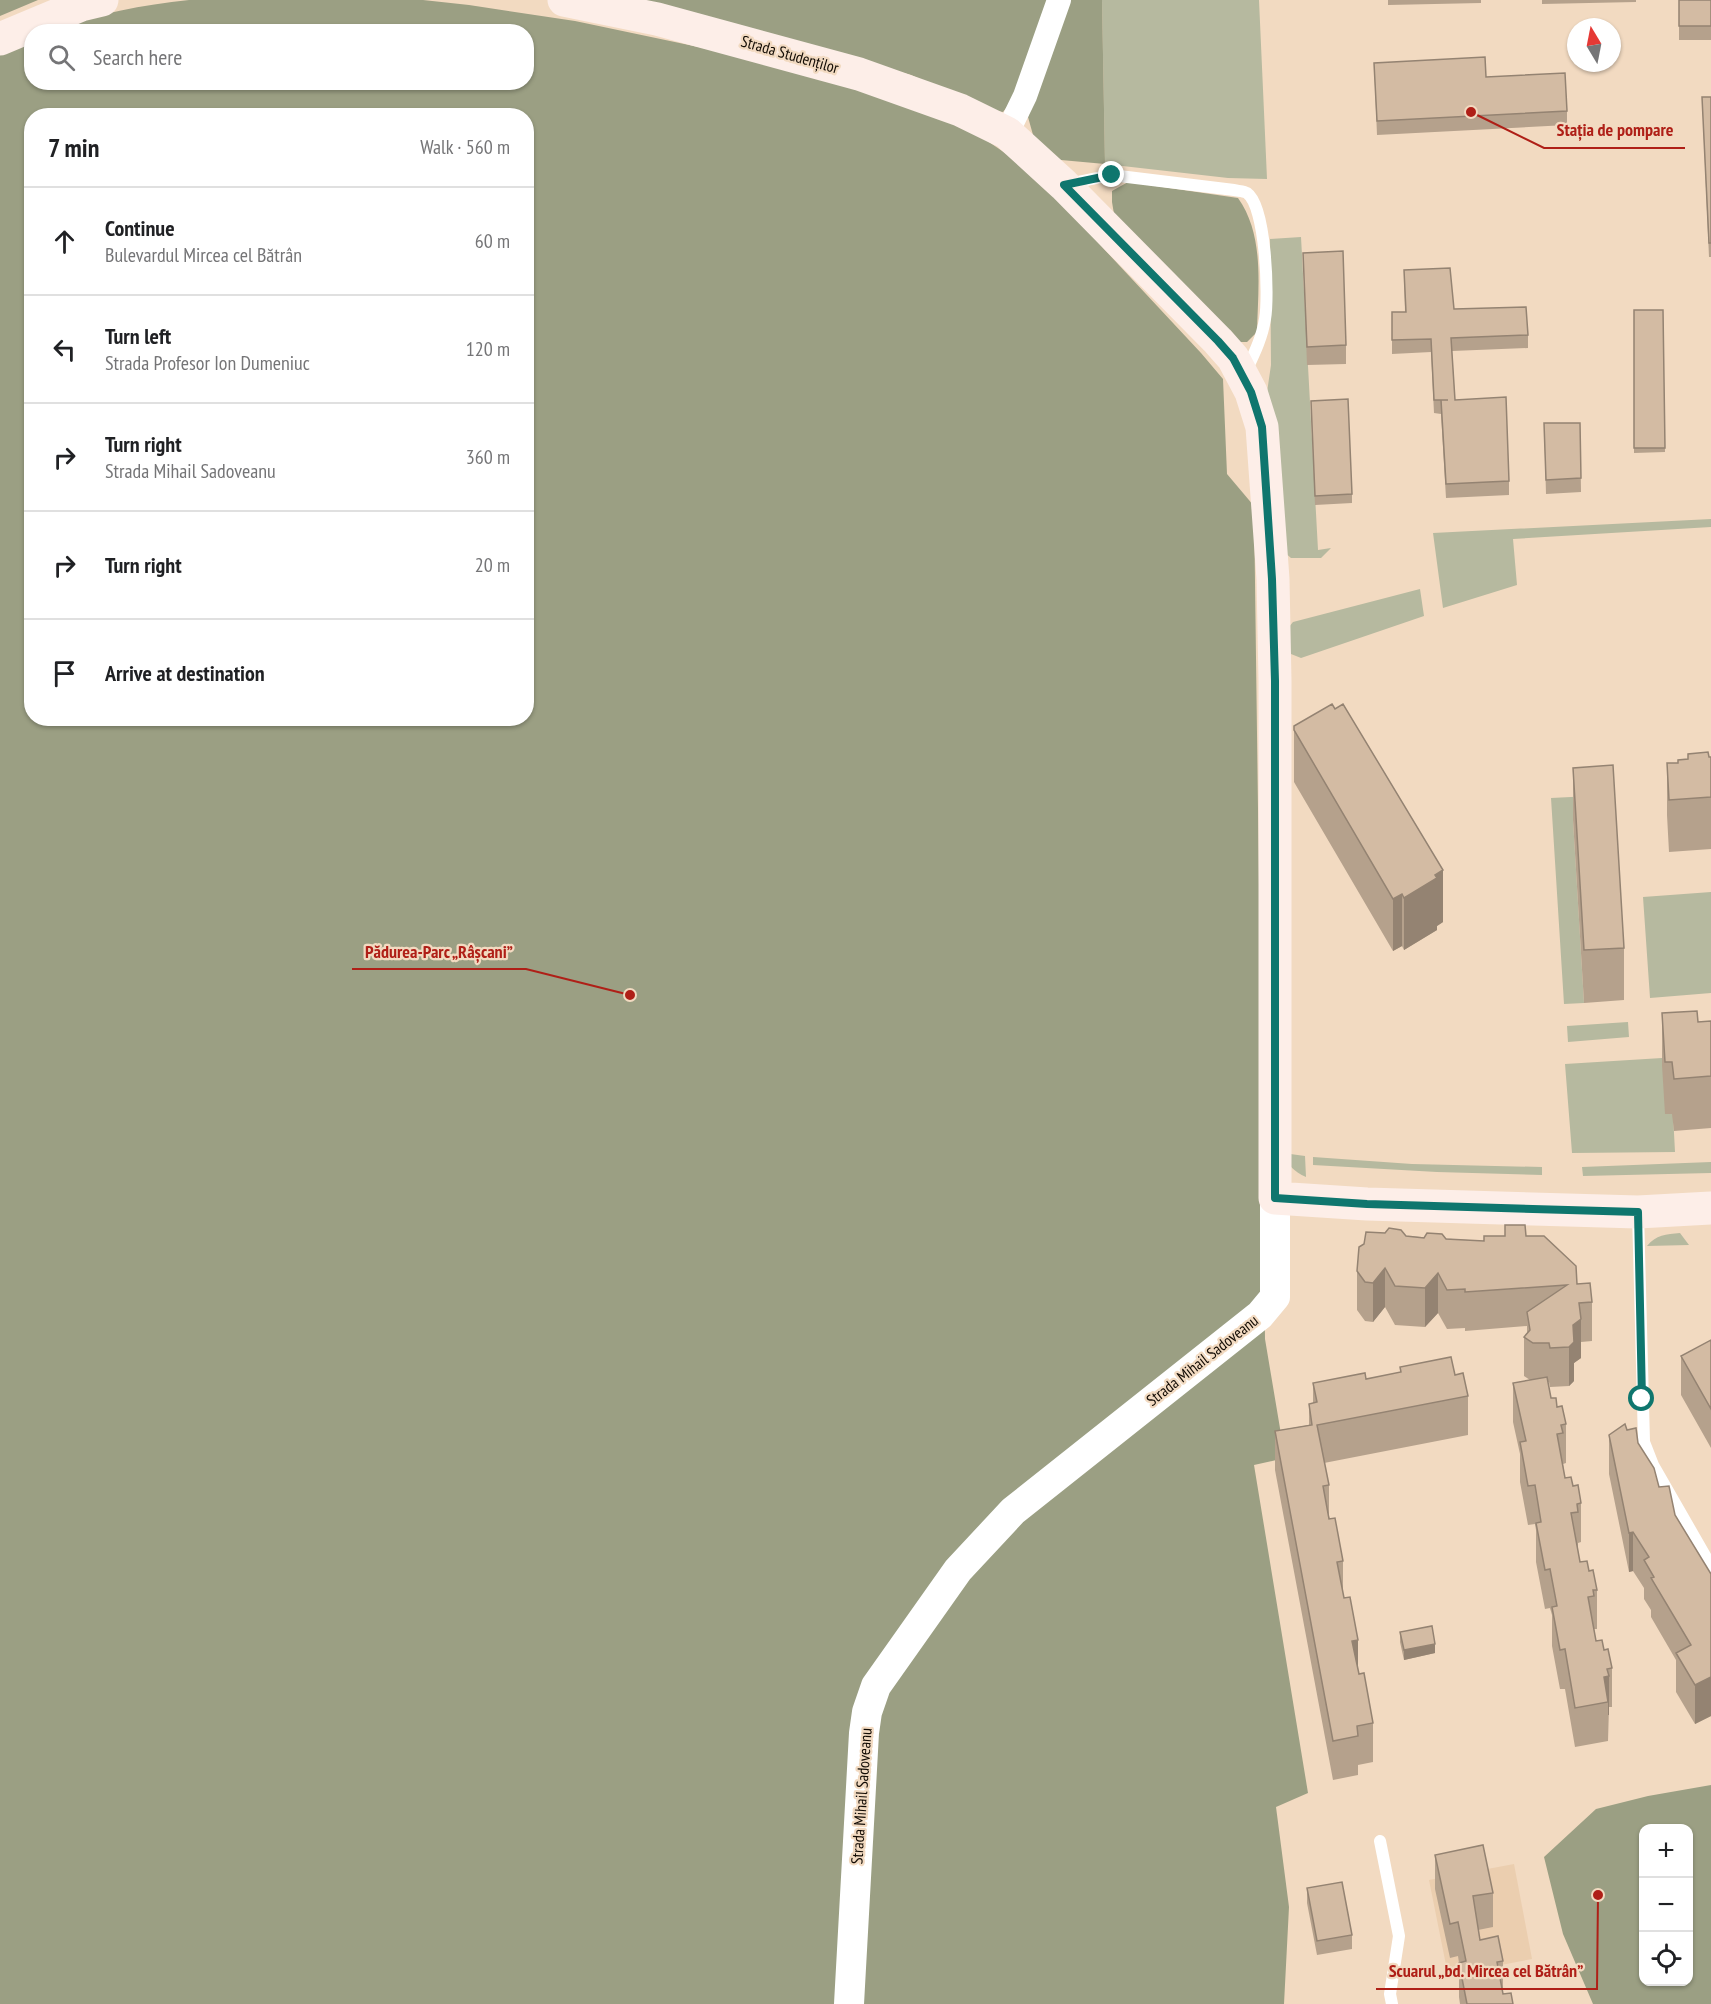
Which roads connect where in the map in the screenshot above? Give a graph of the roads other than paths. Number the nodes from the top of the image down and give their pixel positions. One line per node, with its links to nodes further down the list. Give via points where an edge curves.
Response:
1 (102, 0): 4 (main road)
2 (564, 0): 7 (main road, Strada Studenților, via 668,22 859,74 960,110)
3 (1059, 0): 7 (street, via 1025,96)
4 (36, 24)
5 (24, 29): 6 (main road)
6 (0, 39)
7 (1007, 133): 8 (main road, Strada Mihail Sadoveanu)
8 (1064, 185): 9 (main road, Strada Mihail Sadoveanu, via 1218,341); 9 (lane, via 1112,175 1247,193 1258,214 1264,243 1267,295 1261,337)
9 (1244, 378): 10 (main road, Strada Mihail Sadoveanu, via 1262,427 1274,607)
10 (1275, 1198): 12 (main road); 15 (street, Strada Mihail Sadoveanu, via 1275,1297 1260,1315 1012,1511 958,1570 876,1686 864,1733)
11 (1711, 1208): 12 (main road)
12 (1638, 1212): 13 (lane, via 1644,1442 1653,1465)
13 (1711, 1566)
14 (1380, 1841): 16 (lane, via 1399,1936 1389,1994)
15 (849, 2004)
16 (1392, 2004)

